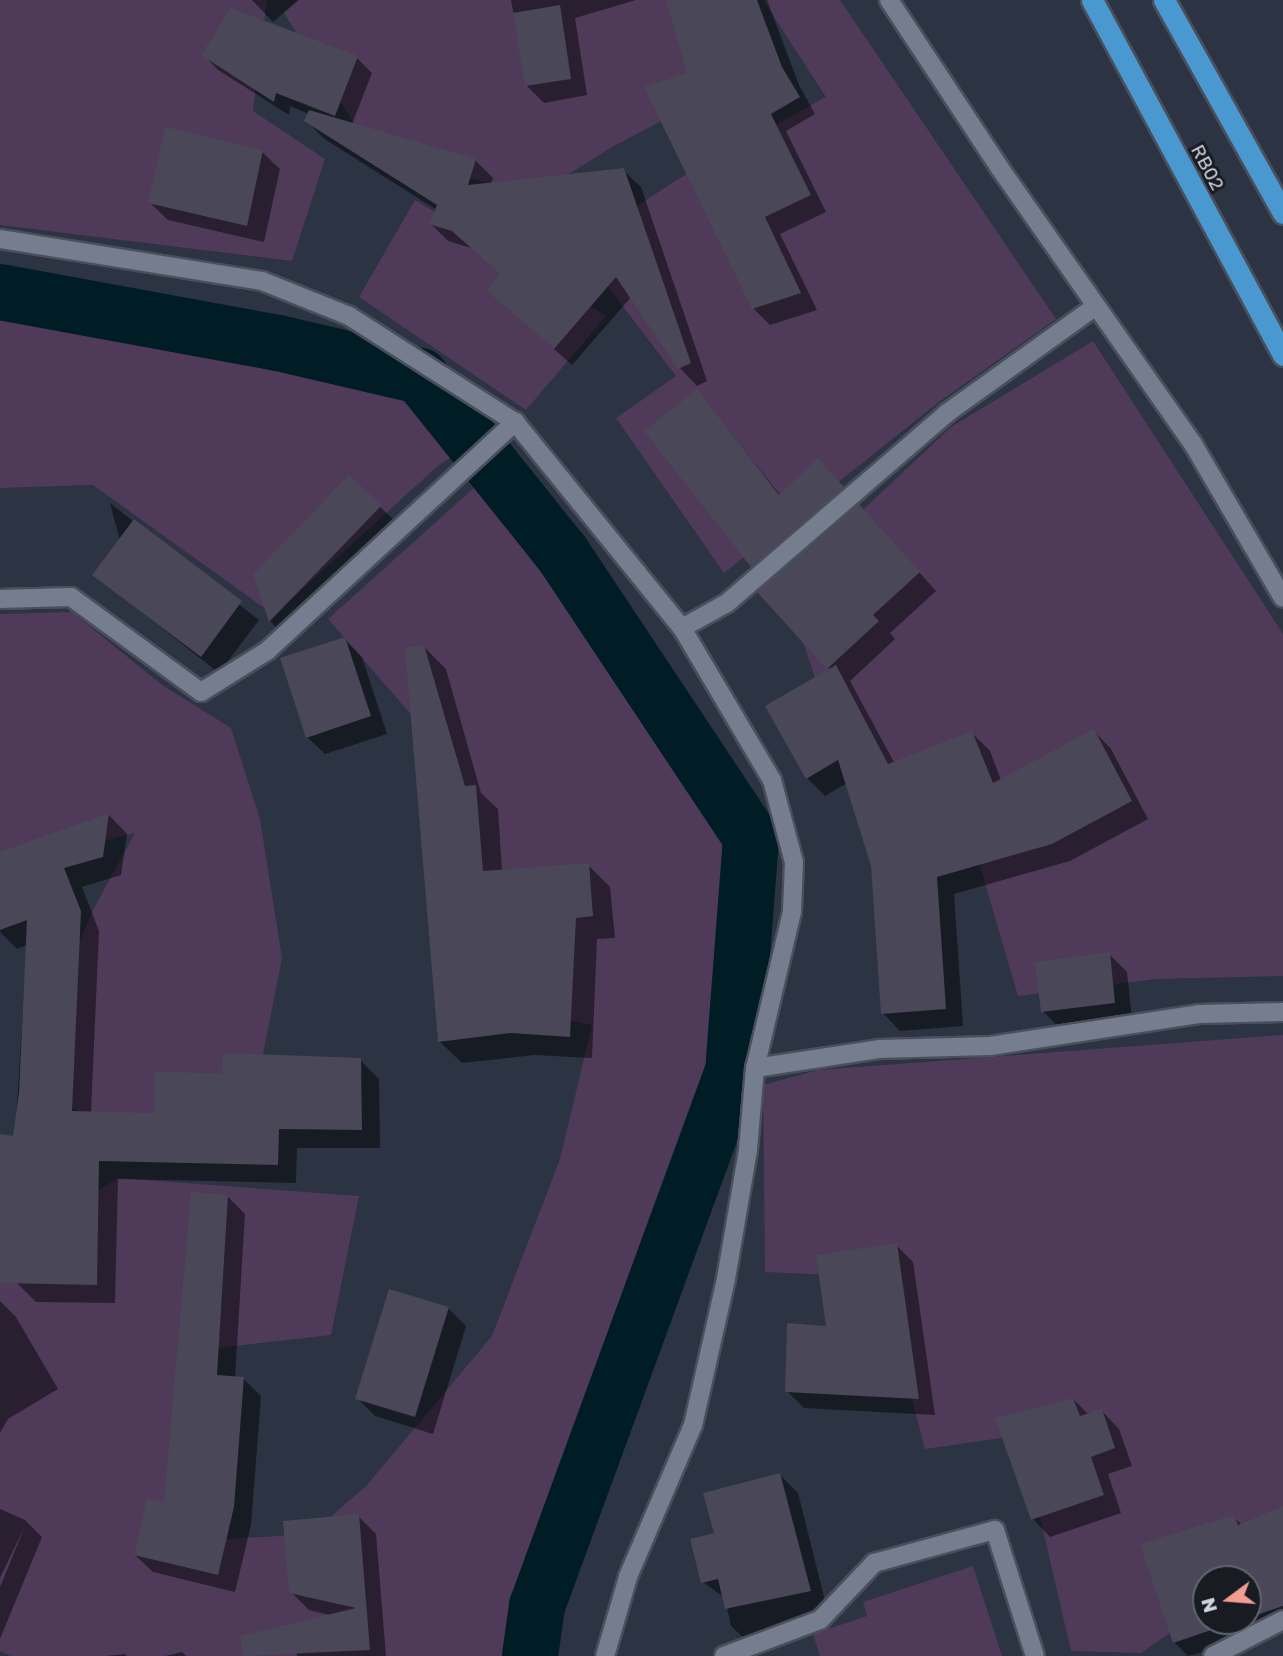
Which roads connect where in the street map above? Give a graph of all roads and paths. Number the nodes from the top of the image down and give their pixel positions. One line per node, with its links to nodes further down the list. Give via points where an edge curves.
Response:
1 (889, 0): 6 (street)
2 (1092, 0): 7 (highway, RB02)
3 (1164, 0): 4 (highway)
4 (1283, 213)
5 (0, 239): 8 (street, via 262,281 349,316)
6 (1096, 306): 9 (street, via 1193,444); 11 (street, via 947,413 727,603)
7 (1283, 355)
8 (515, 422): 10 (street, via 467,472 373,551 267,651 201,692 71,597); 11 (street)
9 (1283, 598)
10 (0, 599)
11 (682, 628): 13 (street, via 772,780 794,862 792,912)
12 (1283, 1012): 13 (street, via 1199,1014 990,1045 879,1049)
13 (755, 1068): 15 (street, via 748,1150 726,1279 693,1425 628,1577)
14 (1283, 1620): 18 (street)
15 (605, 1656)
16 (724, 1656): 17 (street, via 820,1620 874,1563 995,1530)
17 (1035, 1656)
18 (1213, 1656)

